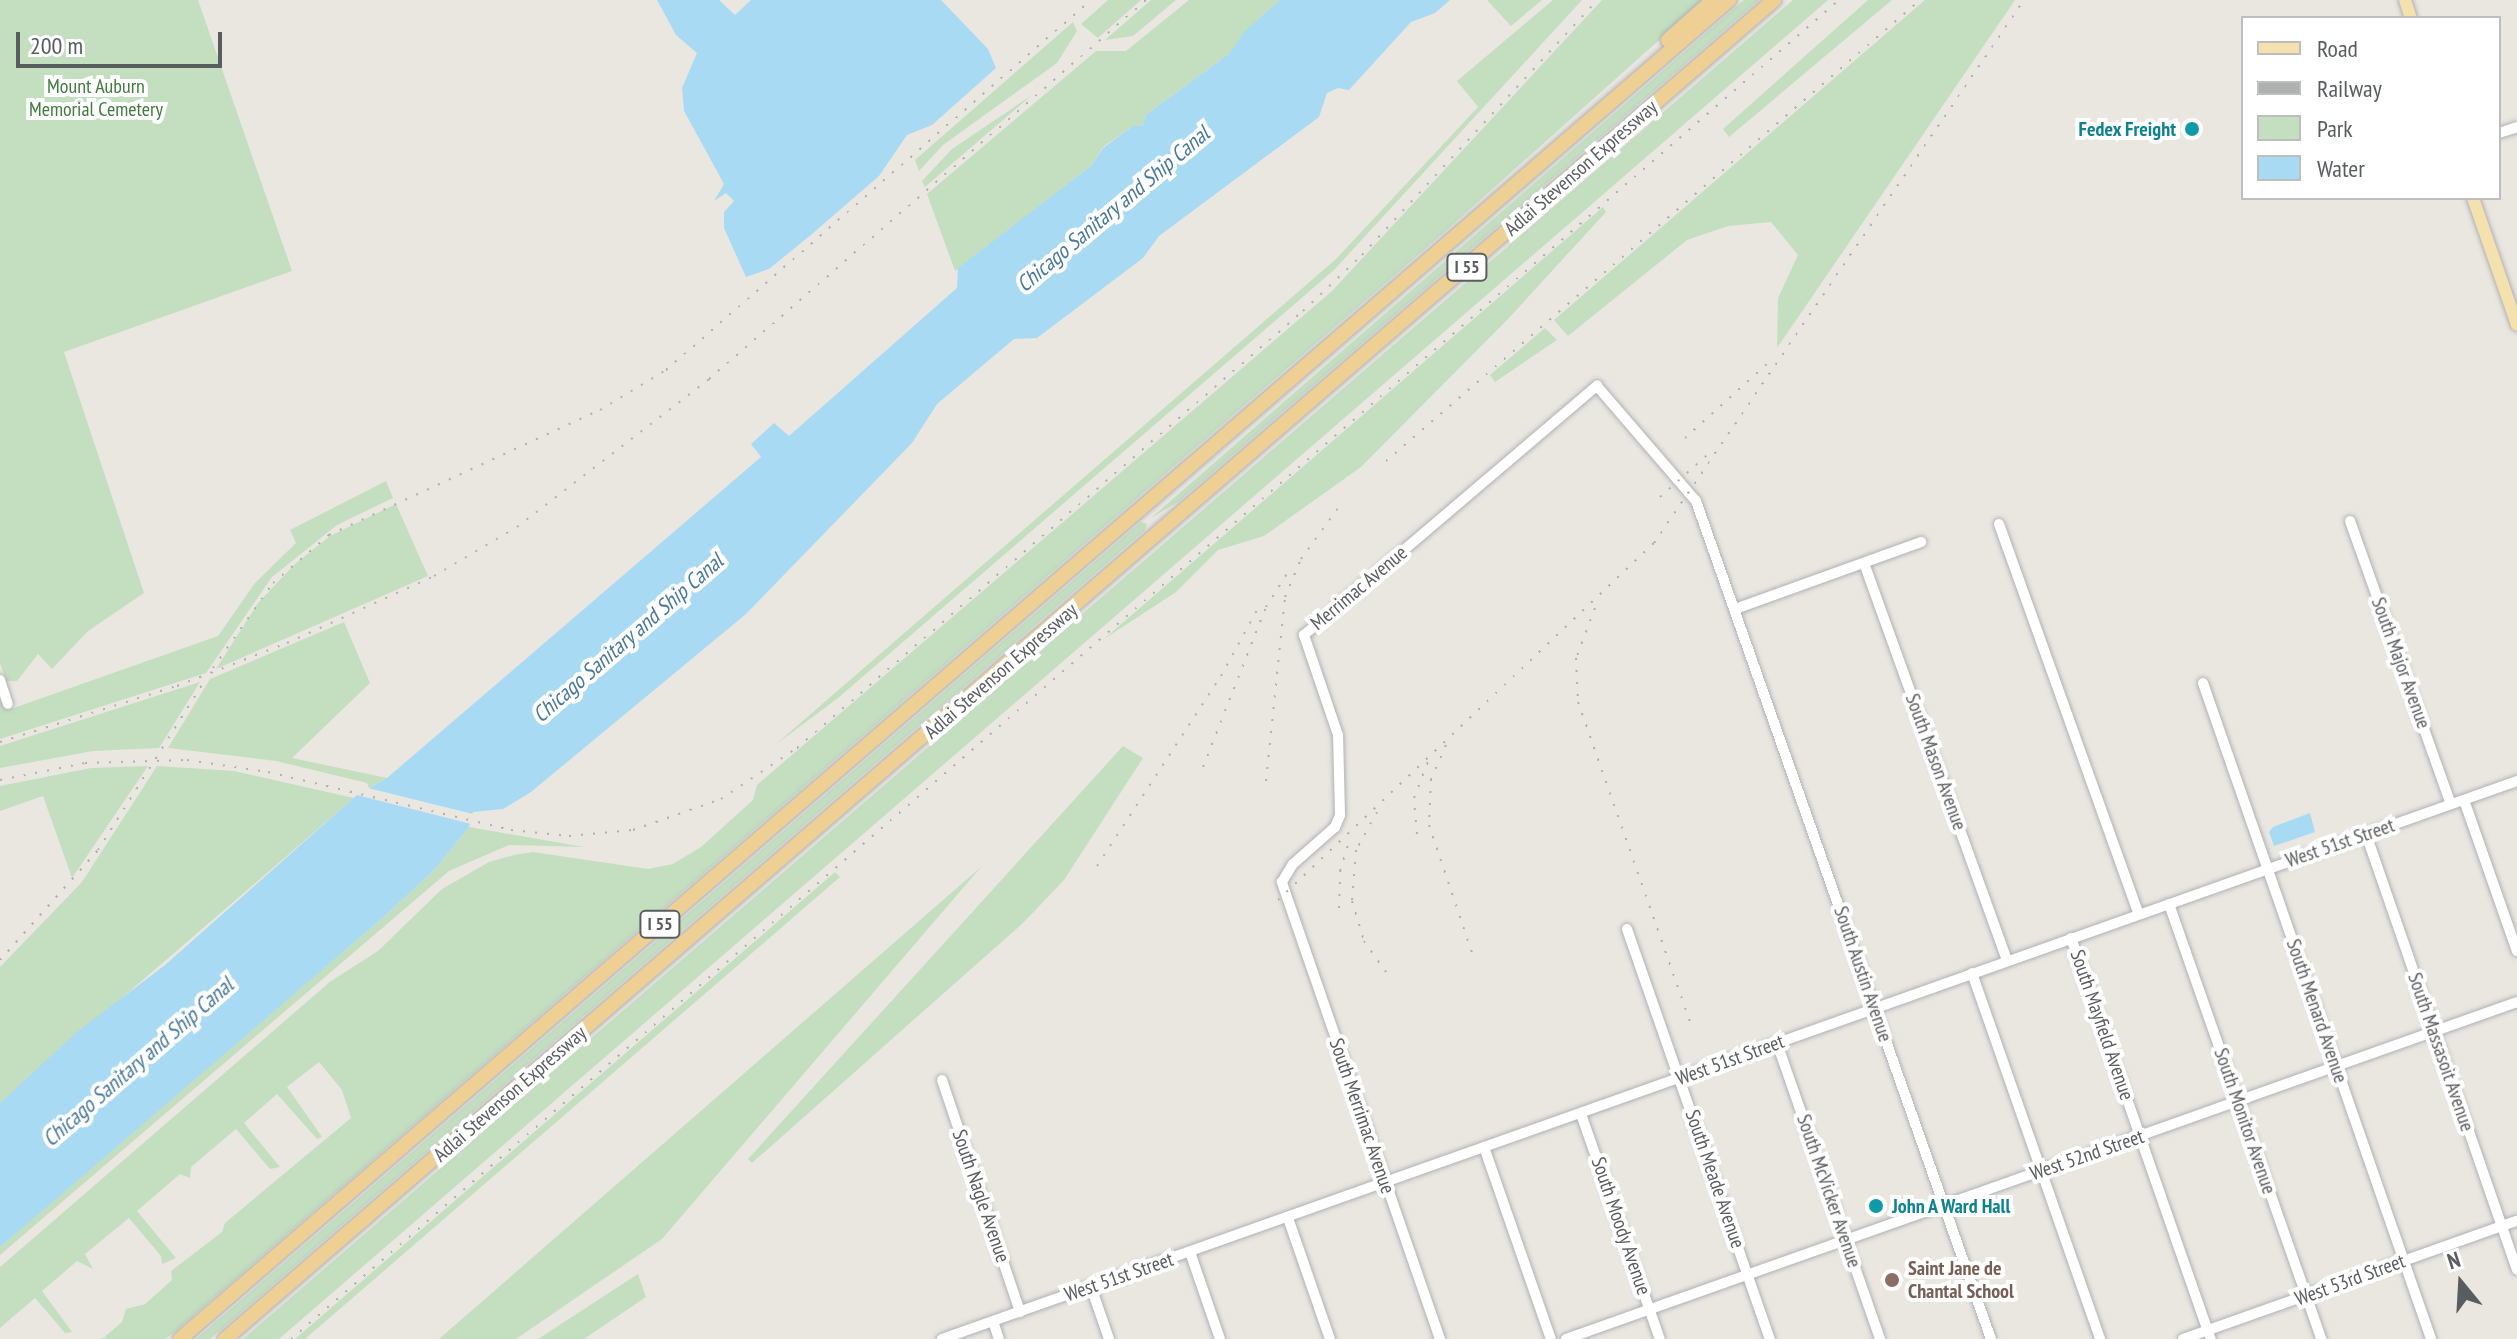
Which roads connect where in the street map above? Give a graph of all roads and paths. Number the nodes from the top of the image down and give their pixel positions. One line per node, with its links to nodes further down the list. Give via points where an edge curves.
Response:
1 (1713, 0): 4 (highway, via 1659,47)
2 (1729, 0): 4 (highway, Adlai Stevenson Expressway / I 55)
3 (1774, 0): 58 (highway, Adlai Stevenson Expressway / I 55)
4 (1644, 73): 57 (highway, Adlai Stevenson Expressway / I 55)
5 (2474, 200): 6 (main road)
6 (2517, 325)
7 (1597, 386): 12 (street, South Austin Avenue, via 1690,491); 21 (street, Merrimac Avenue, via 1304,635 1338,735 1340,815 1335,827 1285,873)
8 (2350, 521): 18 (street, South Major Avenue)
9 (1999, 524): 23 (street)
10 (1921, 542): 11 (street)
11 (1864, 563): 12 (street); 27 (street, South Mason Avenue)
12 (1735, 609): 30 (street, South Austin Avenue)
13 (0, 680): 15 (street)
14 (2203, 683): 20 (street, South Menard Avenue)
15 (8, 704)
16 (2517, 781): 17 (street, West 51st Street)
17 (2464, 800): 18 (street, West 51st Street); 26 (street)
18 (2451, 804): 19 (street, West 51st Street)
19 (2366, 834): 20 (street, West 51st Street); 31 (street, South Massasoit Avenue)
20 (2268, 869): 22 (street, West 51st Street); 33 (street, South Menard Avenue)
21 (1284, 893): 41 (street, South Merrimac Avenue)
22 (2169, 904): 23 (street, West 51st Street); 36 (street, South Monitor Avenue)
23 (2139, 914): 25 (street, West 51st Street)
24 (1627, 929): 34 (street, South Meade Avenue)
25 (2071, 938): 27 (street, West 51st Street); 38 (street, South Mayfield Avenue)
26 (2517, 951)
27 (2007, 961): 28 (street, West 51st Street)
28 (1972, 973): 30 (street, West 51st Street); 40 (street)
29 (2517, 1002): 31 (street, West 52nd Street)
30 (1875, 1008): 32 (street, West 51st Street); 42 (street, South Austin Avenue)
31 (2434, 1032): 33 (street, West 52nd Street); 45 (street, South Massasoit Avenue)
32 (1777, 1043): 34 (street, West 51st Street); 46 (street, South McVicker Avenue)
33 (2336, 1066): 36 (street, West 52nd Street); 48 (street, South Menard Avenue)
34 (1680, 1079): 37 (street, West 51st Street); 50 (street, South Meade Avenue)
35 (942, 1080): 54 (street, South Nagle Avenue)
36 (2238, 1101): 38 (street, West 52nd Street); 52 (street, South Monitor Avenue)
37 (1581, 1114): 39 (street, West 51st Street); 53 (street, South Moody Avenue)
38 (2140, 1136): 40 (street, West 52nd Street); 56 (street, South Mayfield Avenue)
39 (1484, 1147): 41 (street, West 51st Street); 65 (street)
40 (2042, 1170): 42 (street, West 52nd Street); 71 (street)
41 (1384, 1183): 43 (street, West 51st Street); 64 (street, South Merrimac Avenue)
42 (1944, 1205): 46 (street, West 52nd Street); 70 (street, South Austin Avenue)
43 (1288, 1218): 47 (street, West 51st Street); 63 (street)
44 (2517, 1221): 45 (street, West 53rd Street)
45 (2502, 1226): 48 (street, West 53rd Street); 49 (street, South Massasoit Avenue)
46 (1846, 1240): 50 (street, West 52nd Street); 69 (street, South McVicker Avenue)
47 (1190, 1252): 51 (street, West 51st Street); 62 (street)
48 (2403, 1261): 52 (street, West 53rd Street); 74 (street, South Menard Avenue)
49 (2517, 1270)
50 (1748, 1274): 53 (street, West 52nd Street); 68 (street, South Meade Avenue)
51 (1091, 1287): 54 (street, West 51st Street); 61 (street)
52 (2306, 1296): 56 (street, West 53rd Street); 73 (street, South Monitor Avenue)
53 (1650, 1309): 66 (street, West 52nd Street); 67 (street, South Moody Avenue)
54 (1020, 1312): 55 (street, West 51st Street)
55 (993, 1321): 59 (street, West 51st Street); 60 (street)
56 (2210, 1335): 72 (street, West 53rd Street)
57 (180, 1339)
58 (225, 1339)
59 (942, 1339)
60 (999, 1339)
61 (1109, 1339)
62 (1220, 1339)
63 (1330, 1339)
64 (1440, 1339)
65 (1551, 1339)
66 (1566, 1339)
67 (1660, 1339)
68 (1770, 1339)
69 (1880, 1339)
70 (1991, 1339)
71 (2100, 1339)
72 (2183, 1339)
73 (2321, 1339)
74 (2431, 1339)

